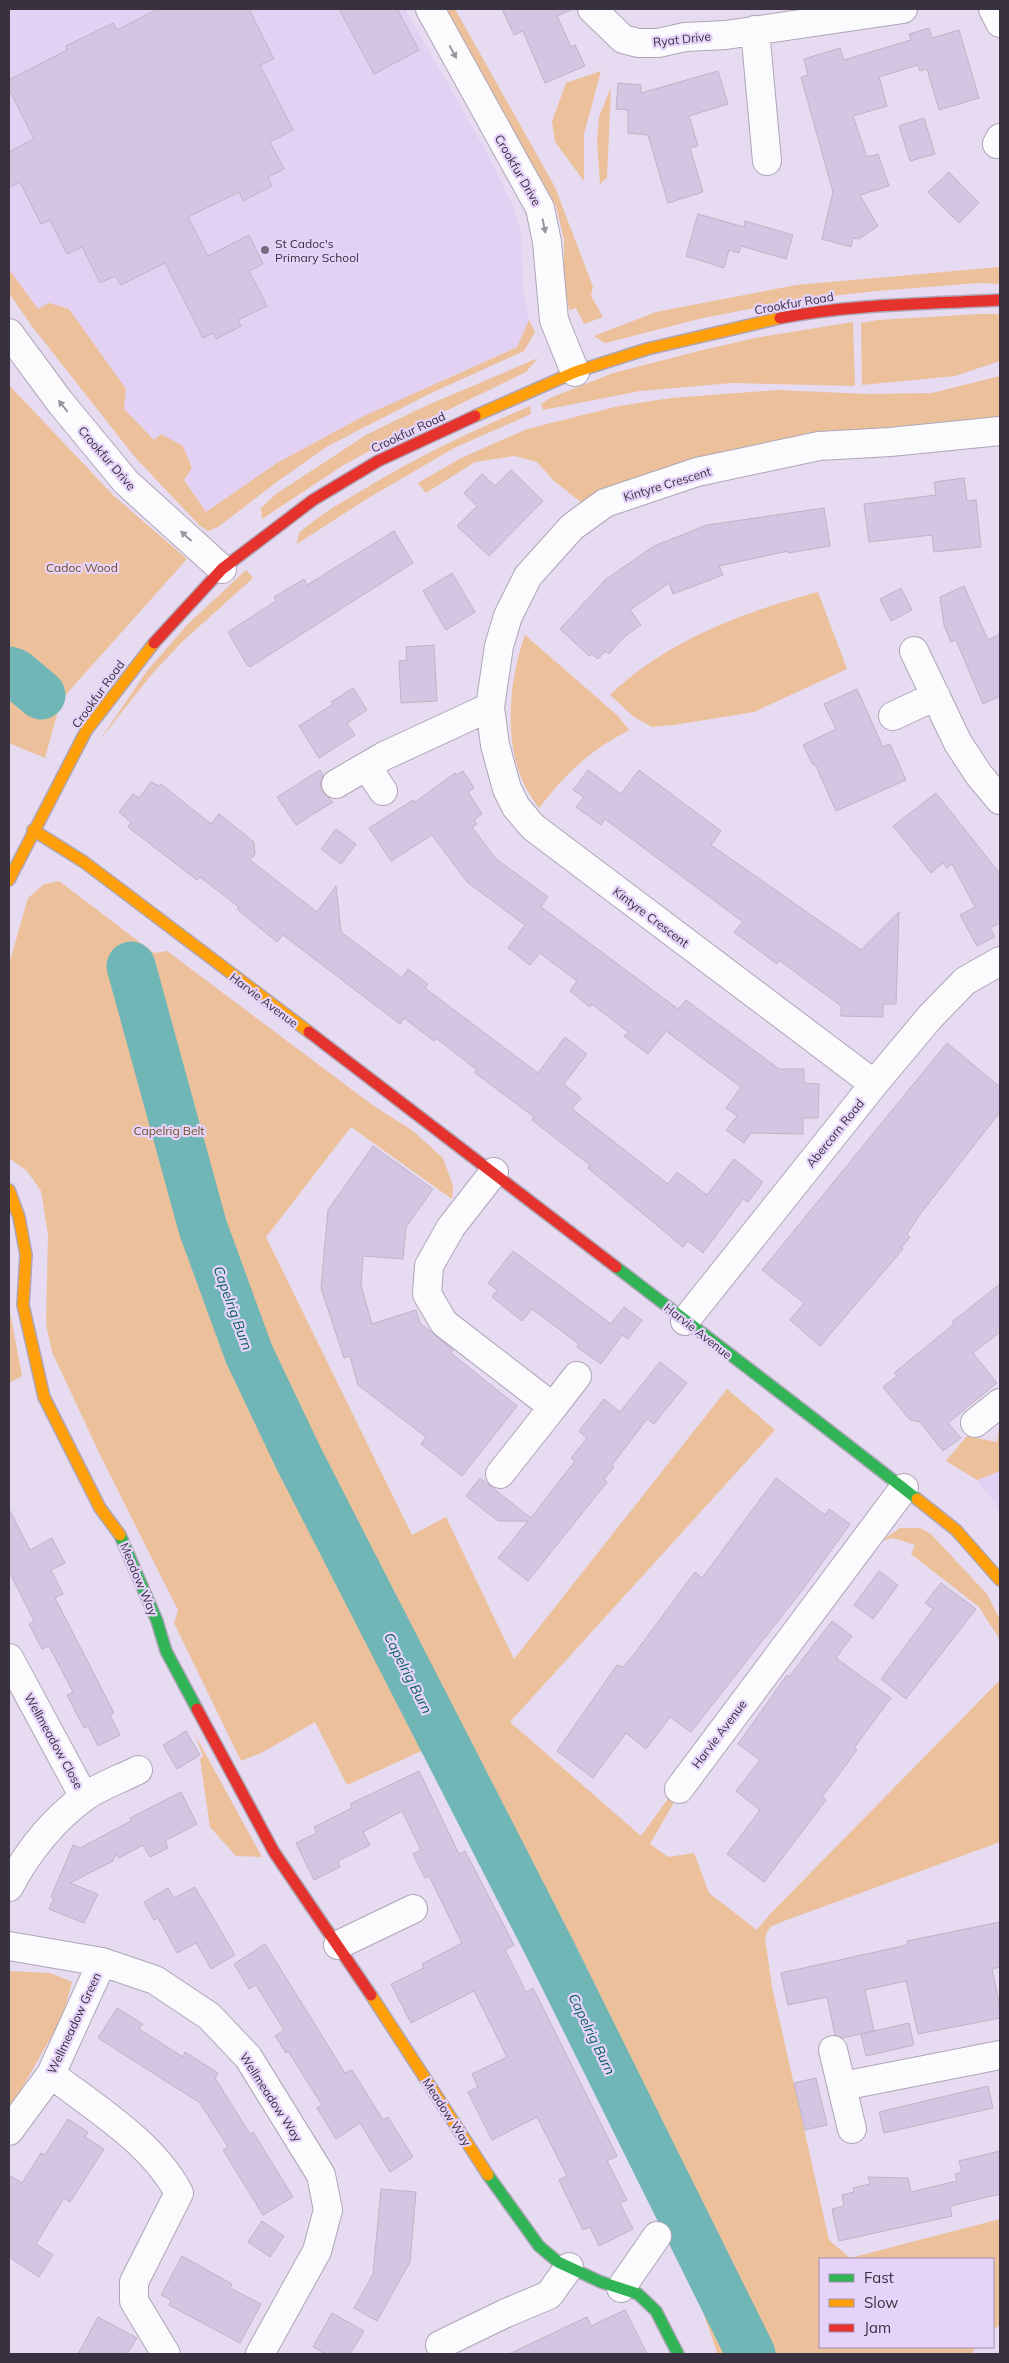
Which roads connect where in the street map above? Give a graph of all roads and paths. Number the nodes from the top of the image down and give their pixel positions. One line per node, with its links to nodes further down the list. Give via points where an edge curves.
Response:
1 (430, 9): 11 (street, Crookfur Drive, one-way to 11, via 540,208 547,242 554,320)
2 (592, 9): 7 (street, Ryat Drive, via 623,39 638,43)
3 (903, 9): 5 (street, Ryat Drive)
4 (993, 9): 6 (street)
5 (861, 11): 7 (street, Ryat Drive)
6 (1000, 23)
7 (754, 30): 8 (street)
8 (767, 161)
9 (1000, 300): 11 (street, Crookfur Road, via 817,311 647,349)
10 (9, 333): 13 (street, Crookfur Drive, one-way to 10, via 126,482 60,402)
11 (575, 372): 13 (street, Crookfur Road, via 378,461 313,500)
12 (1000, 431): 16 (street, Kintyre Crescent, via 819,446 697,472 605,503 572,527 528,576 508,616 499,646)
13 (222, 569): 22 (street, Crookfur Road, via 149,648 86,731)
14 (914, 651): 15 (street)
15 (936, 696): 17 (street); 21 (street, via 958,743)
16 (490, 707): 18 (street); 25 (street, Kintyre Crescent, via 495,745 507,789 516,807 533,827)
17 (893, 716)
18 (367, 766): 19 (street); 20 (street)
19 (336, 784)
20 (383, 791)
21 (1000, 800)
22 (33, 830): 23 (street, Crookfur Road); 26 (street, Harvie Avenue, via 84,862)
23 (12, 868)
24 (1000, 961): 25 (street, Abercorn Road, via 965,981)
25 (874, 1084): 28 (street, Abercorn Road)
26 (494, 1172): 28 (street, Harvie Avenue); 31 (street, via 451,1226 429,1266 428,1294 444,1323)
27 (9, 1190): 42 (street, Meadow Way, via 19,1217 26,1255 23,1305 44,1397 100,1508 123,1539 166,1651 274,1852)
28 (685, 1321): 34 (street, Harvie Avenue)
29 (577, 1376): 31 (street)
30 (1000, 1403): 32 (street)
31 (553, 1407): 33 (street)
32 (975, 1423)
33 (500, 1474)
34 (904, 1488): 35 (street, Harvie Avenue, via 956,1530); 38 (street, Harvie Avenue)
35 (1000, 1580)
36 (9, 1658): 39 (street, Wellmeadow Close)
37 (138, 1770): 39 (street, Wellmeadow Close)
38 (679, 1788)
39 (84, 1797): 40 (street, Wellmeadow Close, via 54,1823 29,1852)
40 (9, 1887)
41 (413, 1909): 42 (street)
42 (338, 1945): 52 (street, Meadow Way, via 503,2198 539,2246)
43 (9, 1946): 44 (street, Wellmeadow Way)
44 (102, 1962): 47 (street, Wellmeadow Green); 56 (street, Wellmeadow Way, via 155,1980 209,2016 248,2057 321,2176 328,2210 317,2251)
45 (833, 2050): 48 (street)
46 (1000, 2055): 48 (street)
47 (51, 2074): 50 (street, Wellmeadow Green); 55 (street, via 131,2135 169,2174 179,2193 134,2282 134,2301)
48 (843, 2086): 49 (street)
49 (852, 2129)
50 (9, 2130)
51 (657, 2236): 53 (street)
52 (568, 2267): 53 (street, Meadow Way); 54 (street, via 549,2295)
53 (621, 2288): 57 (street, Meadow Way, via 638,2294 656,2311)
54 (440, 2345)
55 (166, 2354)
56 (260, 2354)
57 (678, 2354)

